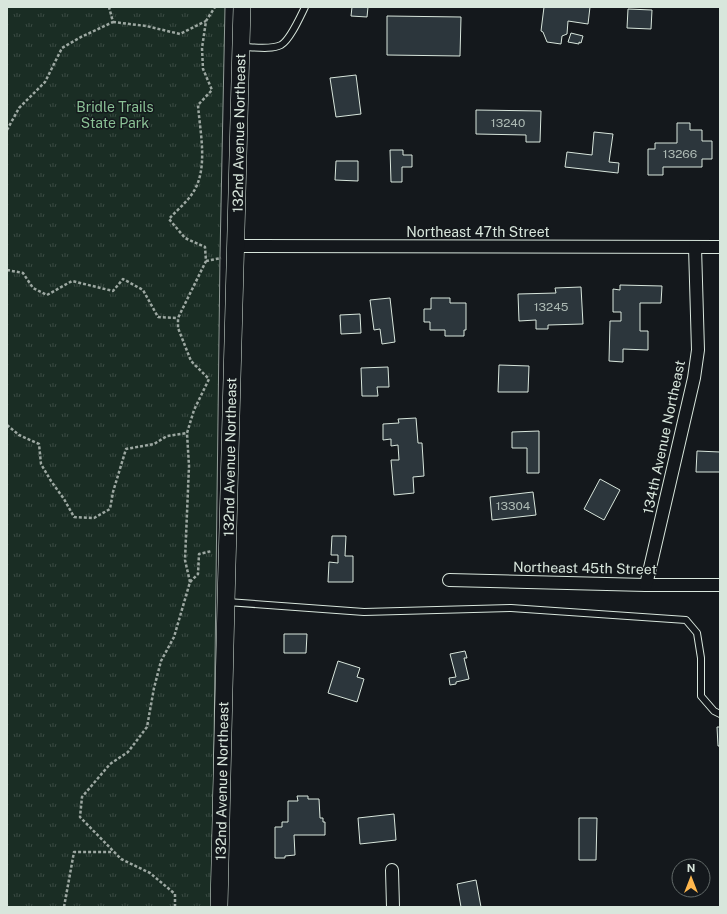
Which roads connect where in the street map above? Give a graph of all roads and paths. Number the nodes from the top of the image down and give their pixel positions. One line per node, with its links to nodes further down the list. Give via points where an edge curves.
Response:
1 (109, 7): 6 (path)
2 (215, 7): 5 (path)
3 (242, 7): 7 (street, 132nd Avenue Northeast)
4 (305, 7): 7 (lane, via 282,45)
5 (206, 21): 6 (path, via 180,34); 13 (path, via 202,48 203,69 212,90 198,105 202,158 200,176 192,193 169,219 185,238 205,247)
6 (113, 22): 8 (path, via 62,48 45,82 19,108)
7 (241, 47): 9 (street, 132nd Avenue Northeast)
8 (7, 130)
9 (236, 246): 10 (street, Northeast 47th Street); 18 (street, 132nd Avenue Northeast)
10 (695, 247): 11 (street, Northeast 47th Street); 21 (street, 134th Avenue Northeast, via 698,350 694,378)
11 (720, 248)
12 (222, 258): 13 (path)
13 (206, 261): 15 (path)
14 (7, 270): 15 (path, via 23,273 33,288 47,295 72,281 113,291 123,279 143,290 158,317)
15 (178, 318): 17 (path, via 178,328 191,361 209,379)
16 (7, 425): 17 (path, via 19,435 39,444 41,464 74,517 94,518 110,509 126,449 154,444 167,436)
17 (186, 433): 20 (path, via 189,466 185,560)
18 (228, 548): 20 (path, via 199,554 198,574); 23 (street, 132nd Avenue Northeast)
19 (449, 580): 21 (street, Northeast 45th Street)
20 (190, 582): 25 (path, via 174,637 161,661 147,727 128,752 110,764 82,797 80,817)
21 (646, 585): 22 (street, Northeast 45th Street)
22 (720, 585)
23 (226, 602): 24 (lane, via 364,612 511,608 686,620 697,633 701,658 701,696 714,712); 29 (street, 132nd Avenue Northeast)
24 (720, 714)
25 (113, 852): 27 (path, via 74,852); 28 (path, via 121,859 150,873 175,894)
26 (392, 870): 30 (street)
27 (64, 907)
28 (175, 907)
29 (219, 907)
30 (393, 907)

